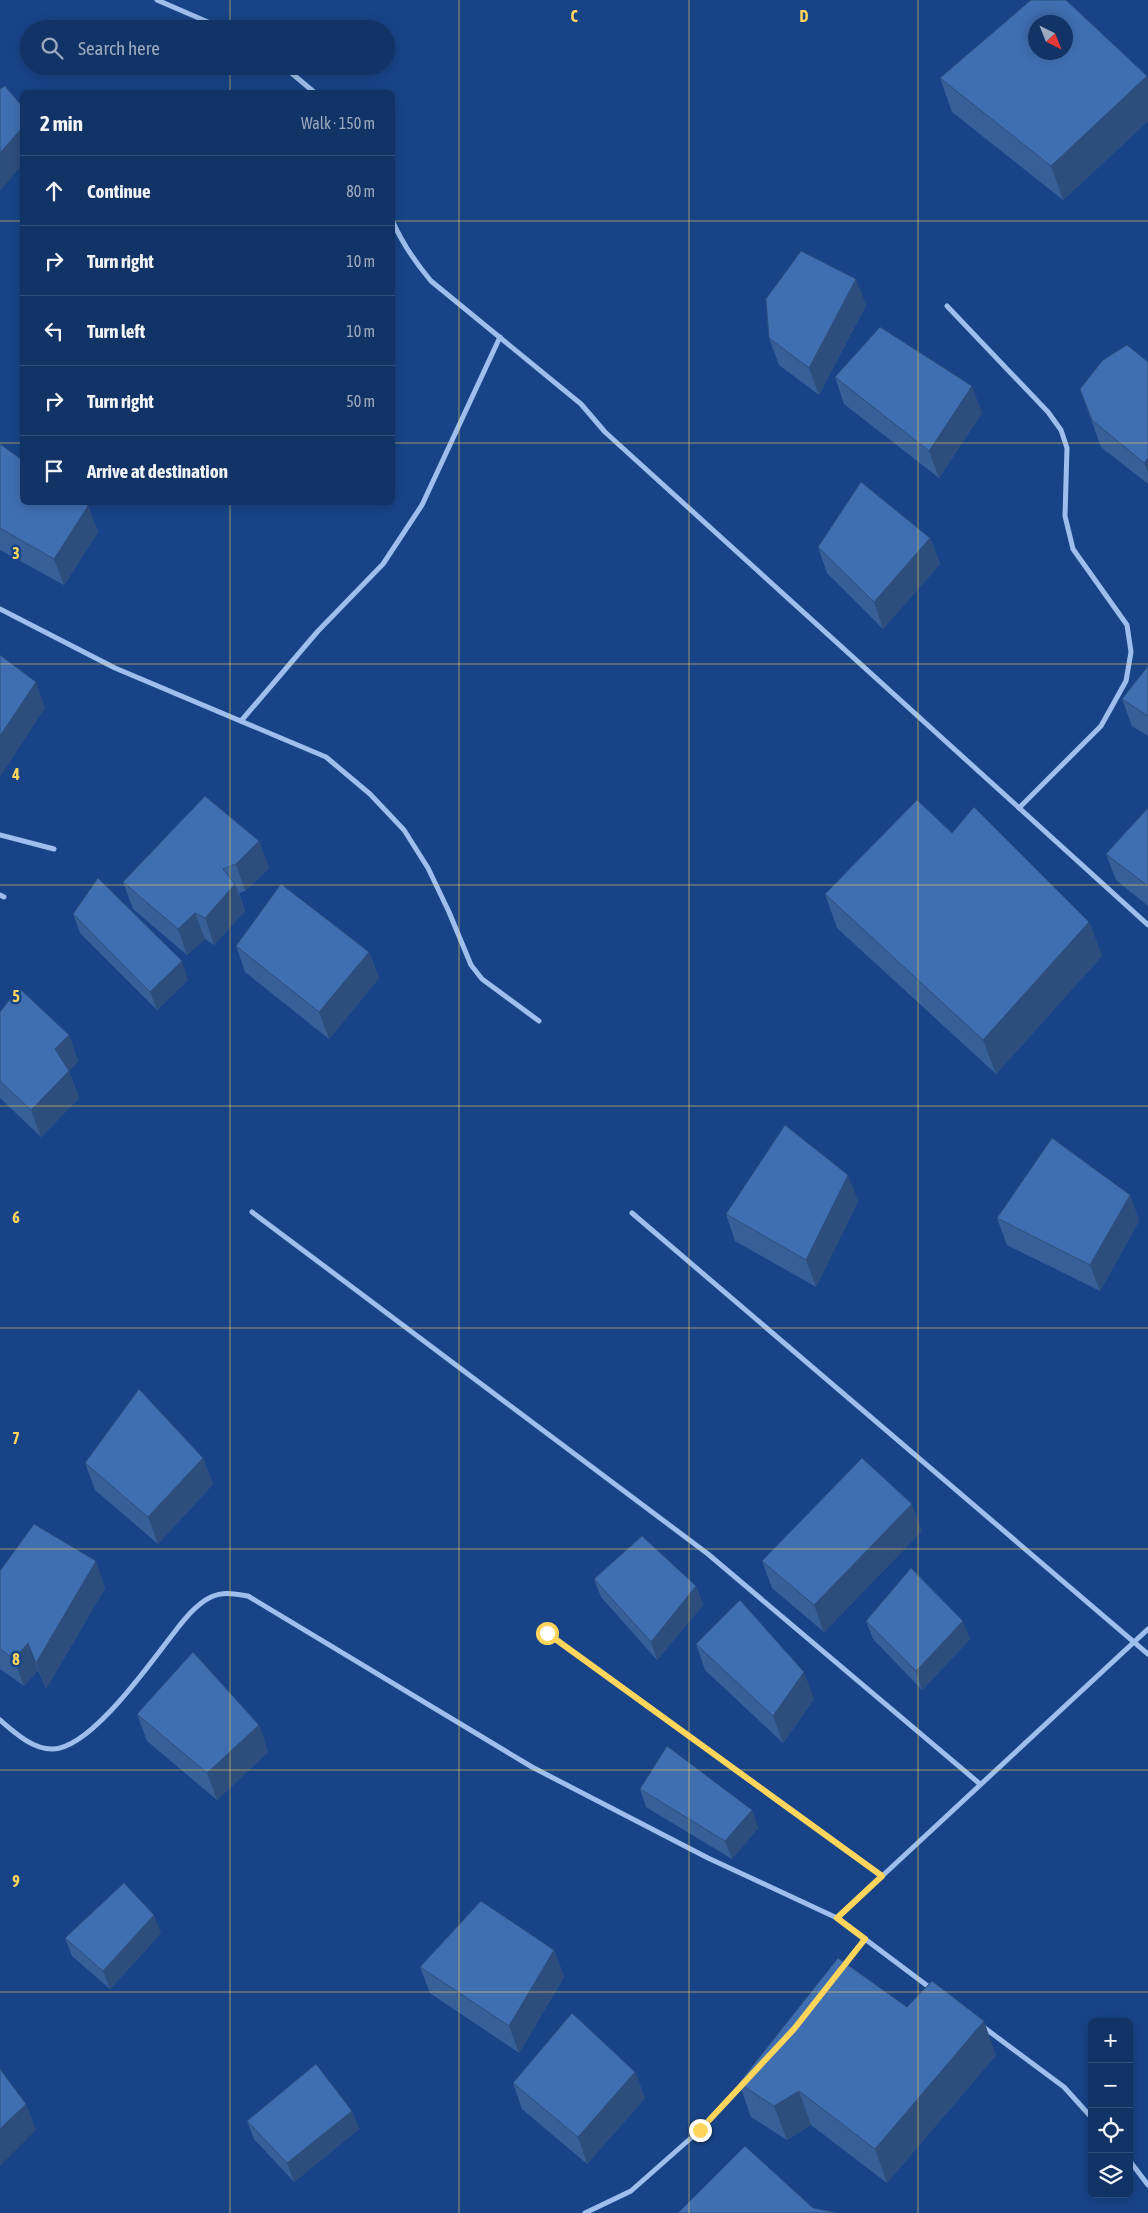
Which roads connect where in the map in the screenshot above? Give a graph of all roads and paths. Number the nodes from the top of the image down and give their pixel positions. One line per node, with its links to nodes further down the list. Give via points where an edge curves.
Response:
1 (157, 0): 2 (street)
2 (203, 20)
3 (294, 75): 4 (street)
4 (312, 90)
5 (395, 227): 7 (street, via 414,261 431,281)
6 (947, 306): 10 (street, via 1048,412 1060,430 1068,448 1065,516 1073,549 1127,625 1131,652 1126,681 1100,726)
7 (500, 337): 9 (street, via 422,505 383,564 318,632); 10 (street, via 581,404 605,432)
8 (0, 609): 9 (street, via 115,668)
9 (241, 721): 14 (street, via 326,757 370,794 404,830 428,868 471,965 482,979)
10 (1019, 808): 13 (street)
11 (0, 835): 12 (street)
12 (54, 849)
13 (1148, 925)
14 (539, 1021)
15 (252, 1212): 22 (street, via 708,1554)
16 (632, 1213): 19 (street)
17 (1148, 1629): 19 (street)
18 (547, 1633): 23 (street)
19 (1135, 1640): 20 (street); 22 (street)
20 (1148, 1654)
21 (0, 1720): 24 (street, via 22,1739 52,1749 78,1741 104,1718 188,1615 210,1597 228,1592 248,1596 532,1767 708,1858)
22 (980, 1784): 23 (street)
23 (882, 1876): 24 (street)
24 (837, 1918): 25 (street)
25 (865, 1939): 26 (street); 27 (street)
26 (835, 1977)
27 (937, 1993)
28 (977, 2022): 30 (street, via 1064,2087)
29 (747, 2080): 33 (street, via 700,2130 631,2191)
30 (1088, 2114)
31 (1133, 2165): 32 (street)
32 (1148, 2184)
33 (585, 2213)

